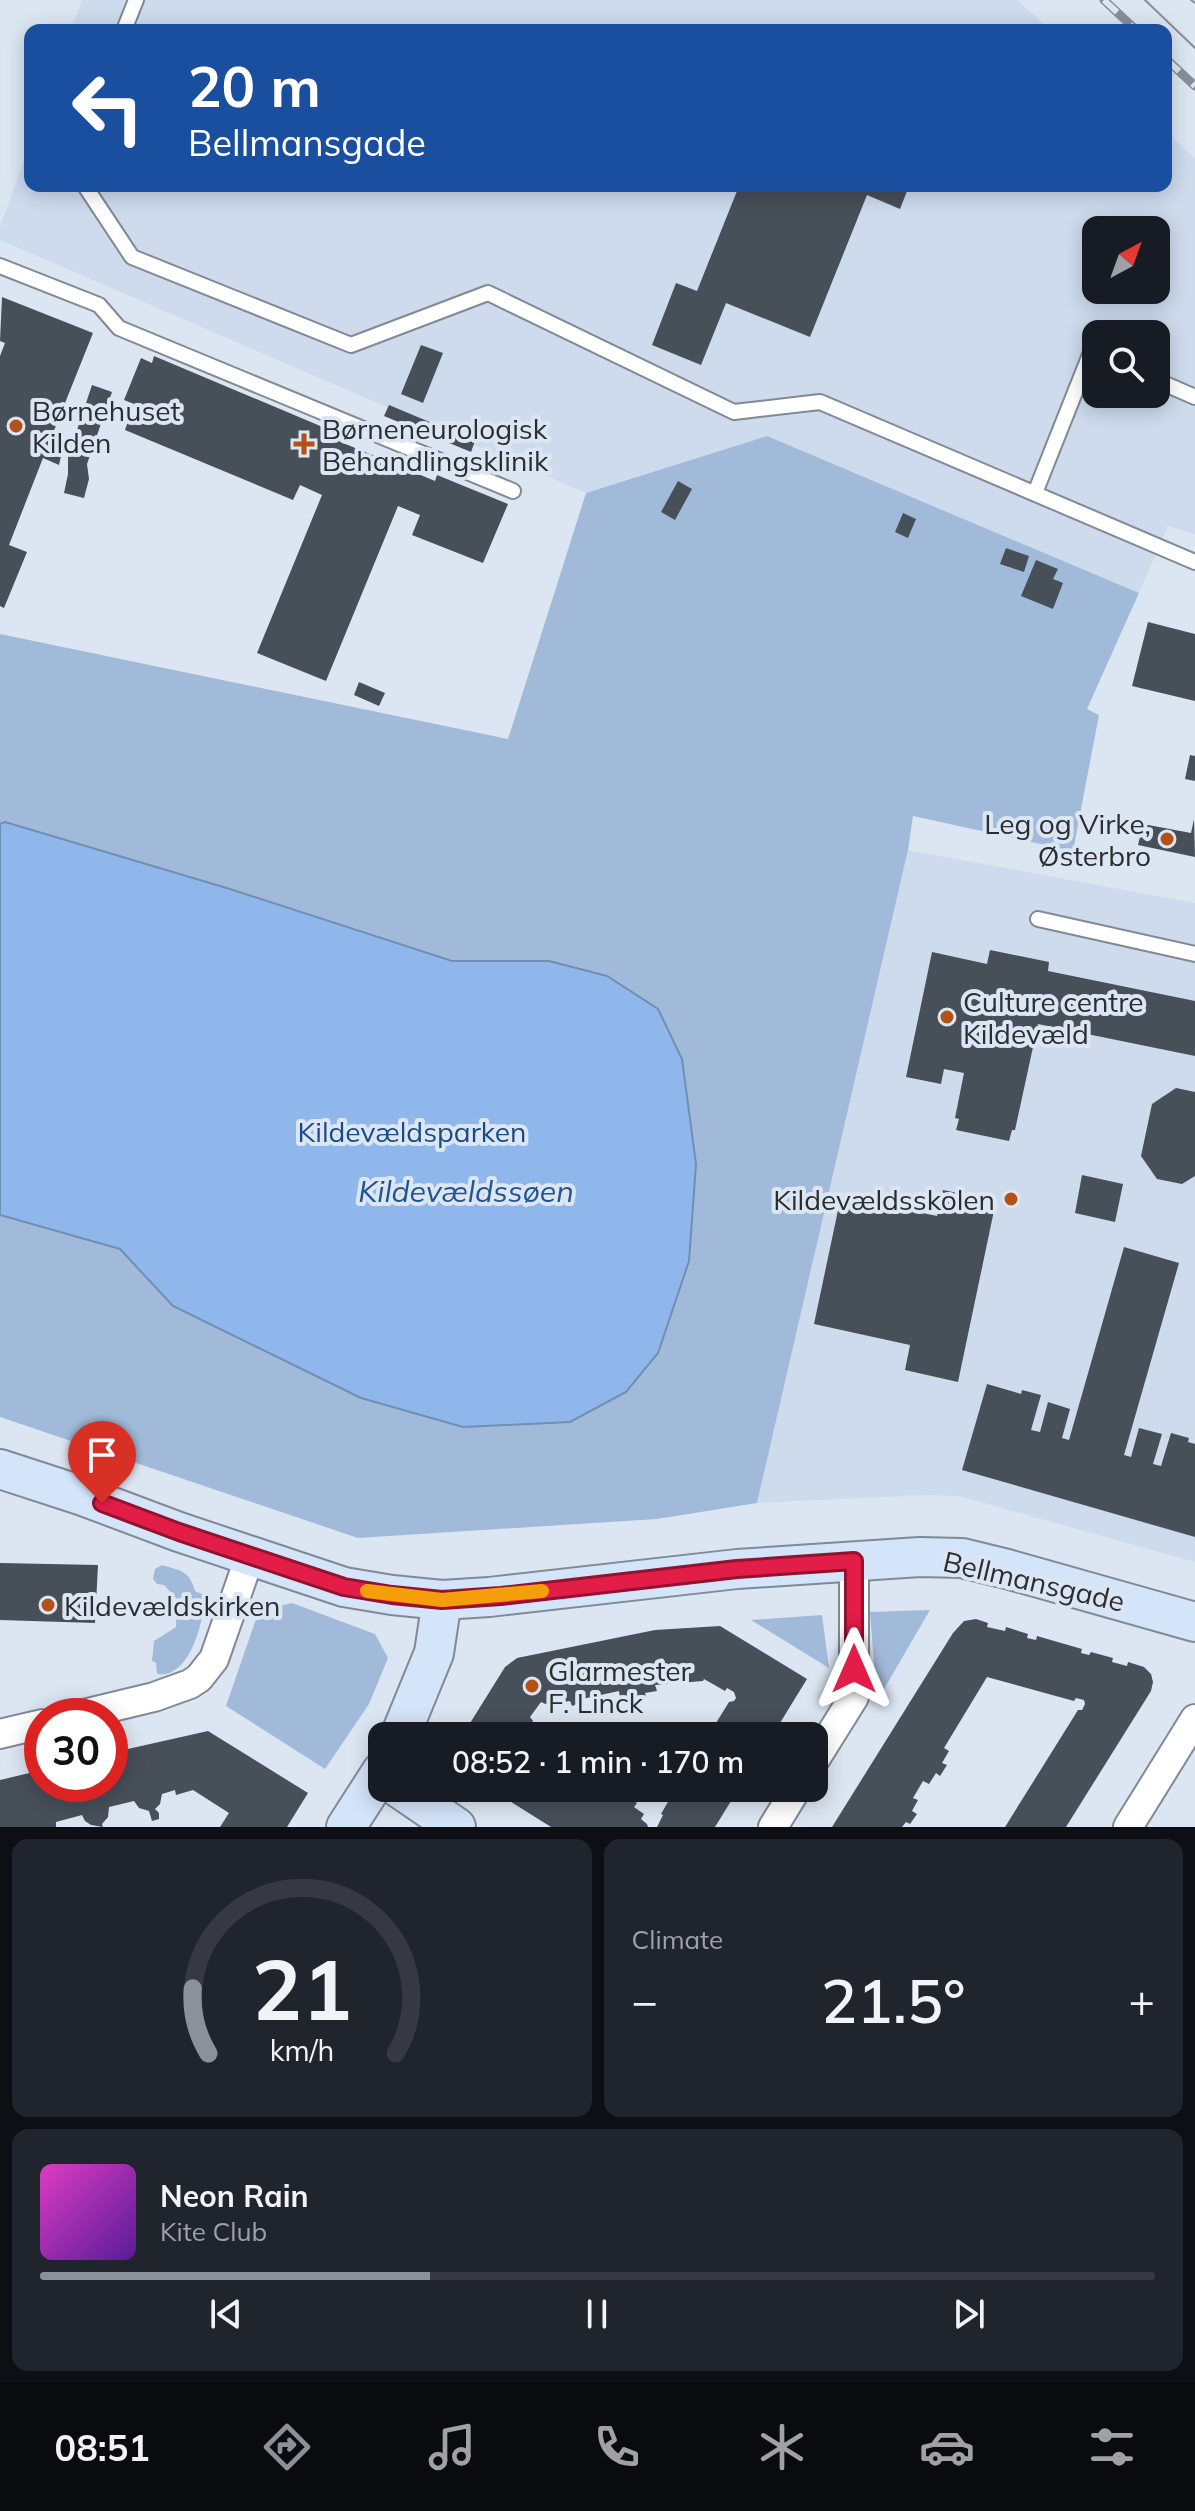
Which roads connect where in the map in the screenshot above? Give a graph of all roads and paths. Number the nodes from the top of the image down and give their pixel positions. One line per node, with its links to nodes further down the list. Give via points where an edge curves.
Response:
1 (136, 0): 2 (lane)
2 (126, 24)
3 (89, 192): 9 (lane, via 132,257 351,345 488,293 734,412 820,402)
4 (0, 266): 8 (lane, via 99,305 119,328)
5 (1082, 375): 9 (lane)
6 (1170, 386): 7 (lane)
7 (1195, 397)
8 (513, 491)
9 (1035, 493): 10 (lane)
10 (1195, 562)
11 (1038, 919): 12 (lane)
12 (1195, 954)
13 (0, 1469): 14 (street, Bellmansgade)
14 (250, 1556): 16 (street, Bellmansgade, via 344,1587); 18 (street, via 214,1659 199,1678)
15 (854, 1561): 16 (street, Bellmansgade); 17 (street, Bellmansgade, via 962,1558); 23 (street, via 854,1697)
16 (442, 1600): 20 (street, via 434,1653)
17 (1195, 1622)
18 (128, 1703)
19 (1195, 1719): 30 (street)
20 (406, 1722)
21 (24, 1728): 22 (street)
22 (0, 1734)
23 (828, 1739)
24 (368, 1800): 27 (street)
25 (420, 1802): 28 (street)
26 (788, 1802): 29 (street)
27 (346, 1827)
28 (456, 1827)
29 (773, 1827)
30 (1128, 1827)

